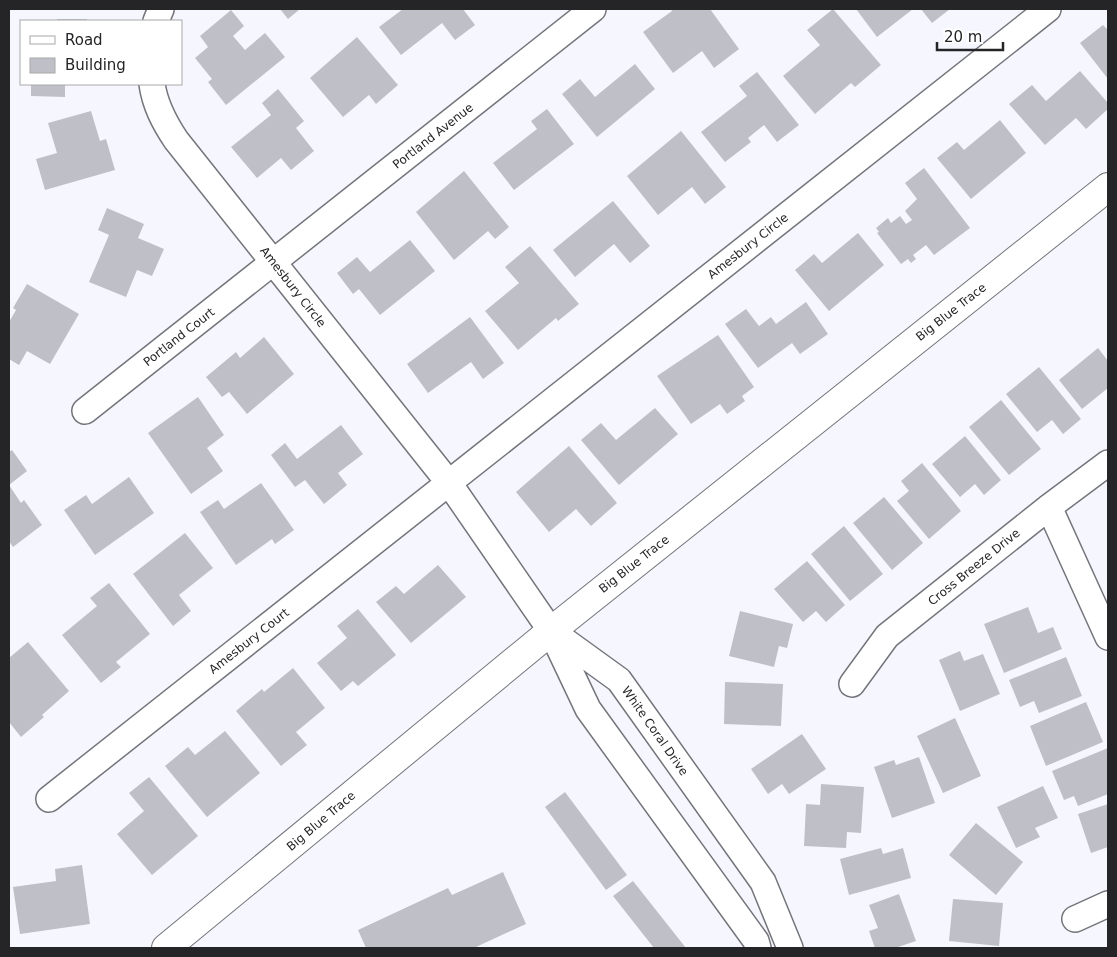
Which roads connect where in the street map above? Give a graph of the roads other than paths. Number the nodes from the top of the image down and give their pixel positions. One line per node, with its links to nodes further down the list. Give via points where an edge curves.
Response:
1 (593, 9): 5 (street, Portland Avenue)
2 (1048, 9): 8 (street, Amesbury Circle)
3 (152, 85): 5 (street, Amesbury Circle, via 167,127)
4 (1108, 188): 10 (street, Big Blue Trace)
5 (273, 262): 6 (street, Portland Court); 8 (street, Amesbury Circle)
6 (85, 411)
7 (1108, 463): 9 (street, Cross Breeze Drive)
8 (449, 484): 10 (street, Amesbury Circle); 13 (street, Amesbury Court)
9 (1049, 507): 11 (street); 12 (street, Cross Breeze Drive, via 887,636)
10 (551, 631): 16 (street, Big Blue Trace); 17 (street, via 588,709); 18 (street, White Coral Drive, via 619,680 763,882)
11 (1108, 637)
12 (852, 684)
13 (50, 799)
14 (1108, 904): 15 (street)
15 (1075, 919)
16 (166, 948)
17 (758, 948)
18 (790, 948)

